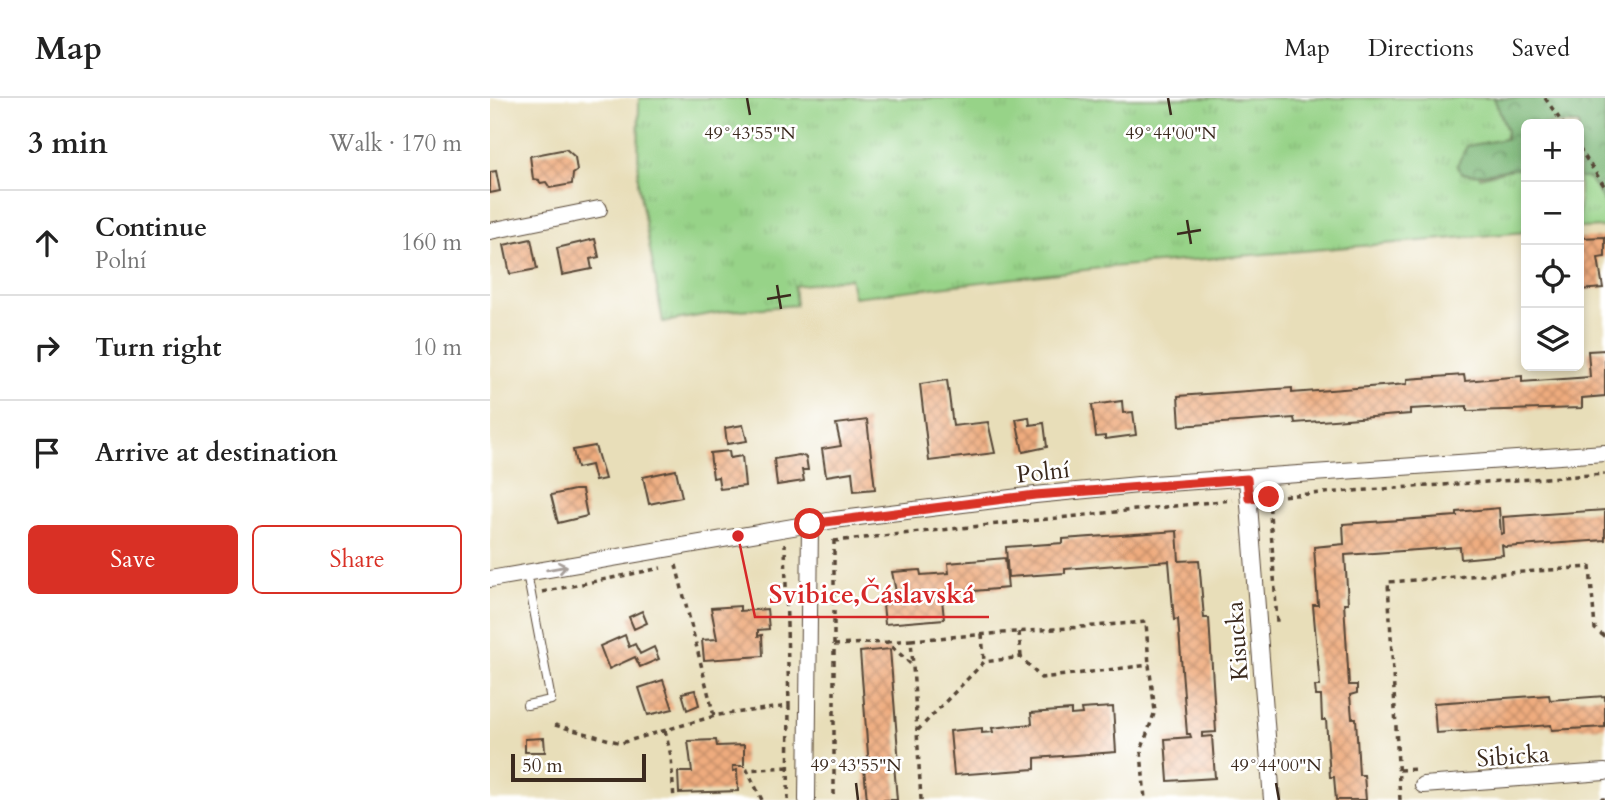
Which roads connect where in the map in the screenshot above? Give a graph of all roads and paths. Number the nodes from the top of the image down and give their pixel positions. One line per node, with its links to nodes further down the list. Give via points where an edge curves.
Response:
1 (1545, 98): 2 (path)
2 (1560, 119)
3 (1584, 156): 4 (path)
4 (1605, 187)
5 (599, 209): 6 (street)
6 (490, 231)
7 (1605, 453): 9 (street, Polní)
8 (1605, 474): 10 (path)
9 (1247, 479): 10 (street, Kisucka); 11 (street, Polní, via 1061,492)
10 (1249, 498): 13 (path); 45 (street, Kisucka)
11 (834, 520): 12 (street, Polní); 13 (path)
12 (810, 524): 15 (street, Polní, one-way to 12); 41 (street)
13 (834, 541): 23 (path)
14 (772, 546): 29 (path, via 786,544)
15 (527, 573): 16 (street, Polní); 17 (lane)
16 (490, 579)
17 (531, 594): 28 (lane, via 551,700); 30 (path, via 676,565)
18 (1019, 632): 19 (path); 24 (path); 26 (path, via 1146,622)
19 (982, 634): 21 (path); 25 (path)
20 (1605, 638): 46 (path, via 1595,629 1590,567 1388,582)
21 (911, 640): 22 (path); 27 (path)
22 (887, 642): 23 (path); 27 (path)
23 (834, 645): 42 (path)
24 (1021, 657): 25 (path); 26 (path, via 1041,678)
25 (984, 662): 33 (path)
26 (1149, 665): 44 (path, via 1155,711 1141,751)
27 (913, 666): 33 (path)
28 (527, 705)
29 (789, 706): 30 (path); 34 (path)
30 (714, 716): 32 (path)
31 (555, 725): 32 (path, via 621,743)
32 (665, 731): 38 (path)
33 (917, 731): 43 (path)
34 (788, 767): 39 (path, via 747,770); 40 (path)
35 (1605, 772): 36 (street, Sibicka)
36 (1423, 785)
37 (1605, 799): 47 (path)
38 (674, 800)
39 (762, 800)
40 (788, 800)
41 (807, 800)
42 (834, 800)
43 (921, 800)
44 (1145, 800)
45 (1272, 800)
46 (1400, 800)
47 (1590, 800)

